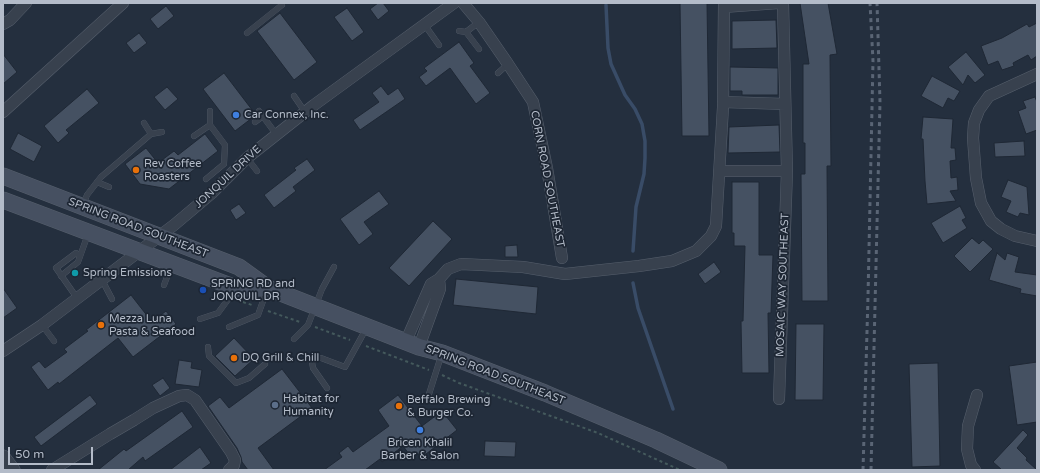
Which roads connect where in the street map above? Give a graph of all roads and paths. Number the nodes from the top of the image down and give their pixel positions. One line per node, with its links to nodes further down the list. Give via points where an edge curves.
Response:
1 (26, 3): 9 (street)
2 (123, 3): 24 (street)
3 (454, 3): 10 (street, JONQUIL DRIVE)
4 (463, 3): 8 (street, CORN ROAD SOUTHEAST)
5 (781, 3): 7 (street, MOSAIC WAY SOUTHEAST); 21 (street, MOSAIC WAY SOUTHEAST)
6 (282, 5): 13 (lane)
7 (724, 5): 20 (street, MOSAIC WAY SOUTHEAST)
8 (479, 22): 12 (lane); 16 (street, CORN ROAD SOUTHEAST)
9 (3, 24)
10 (424, 24): 14 (lane); 25 (street, JONQUIL DRIVE)
11 (459, 31): 12 (lane)
12 (466, 32): 15 (lane)
13 (247, 33)
14 (439, 45)
15 (479, 50)
16 (508, 64): 17 (lane); 51 (street, CORN ROAD SOUTHEAST, via 533,102)
17 (498, 73)
18 (1037, 74): 48 (street, via 989,96 974,123 973,138 981,203 991,221 1000,229 1015,236)
19 (294, 96): 25 (lane)
20 (723, 102): 21 (street); 37 (street, MOSAIC WAY SOUTHEAST)
21 (785, 104): 38 (street, MOSAIC WAY SOUTHEAST)
22 (210, 111): 29 (lane)
23 (259, 111): 26 (lane)
24 (3, 112)
25 (305, 112): 32 (street, JONQUIL DRIVE)
26 (263, 116): 27 (lane); 32 (lane)
27 (255, 122)
28 (144, 123): 31 (lane)
29 (210, 125): 33 (lane); 35 (lane, via 225,145 224,164)
30 (162, 132): 31 (lane)
31 (151, 134): 42 (lane)
32 (276, 134): 34 (street, JONQUIL DRIVE)
33 (194, 136)
34 (247, 158): 36 (lane); 40 (street, JONQUIL DRIVE)
35 (218, 169): 40 (lane); 41 (lane)
36 (257, 171)
37 (719, 171): 38 (street); 71 (street, MOSAIC WAY SOUTHEAST, via 716,226 711,236 696,251 672,260 639,266 565,274 524,267 461,264 448,269 431,284)
38 (787, 171): 80 (street, MOSAIC WAY SOUTHEAST)
39 (3, 176): 45 (main road, SPRING ROAD SOUTHEAST)
40 (227, 178): 47 (street, JONQUIL DRIVE)
41 (206, 179)
42 (97, 182): 43 (lane); 45 (lane, via 87,195)
43 (109, 188)
44 (3, 200): 46 (main road, SPRING ROAD SOUTHEAST)
45 (83, 207): 47 (main road, SPRING ROAD SOUTHEAST)
46 (89, 232): 49 (main road, SPRING ROAD SOUTHEAST); 50 (lane)
47 (160, 236): 49 (street, JONQUIL DRIVE); 57 (main road, SPRING ROAD SOUTHEAST, via 239,267)
48 (1037, 241)
49 (139, 251): 52 (main road, SPRING ROAD SOUTHEAST); 55 (street, JONQUIL DRIVE)
50 (80, 256): 54 (lane, via 78,262); 54 (lane, via 76,253 56,268)
51 (562, 258)
52 (172, 264): 56 (lane); 58 (main road, SPRING ROAD SOUTHEAST)
53 (334, 267): 62 (lane)
54 (61, 276): 59 (lane)
55 (102, 280): 59 (street, JONQUIL DRIVE); 60 (lane)
56 (164, 285)
57 (268, 288): 58 (main road, SPRING ROAD SOUTHEAST); 61 (lane); 62 (main road, SPRING ROAD SOUTHEAST)
58 (233, 292): 61 (path); 63 (lane, via 218,313)
59 (77, 298): 65 (street, JONQUIL DRIVE)
60 (112, 299)
61 (261, 308): 64 (path); 67 (lane, via 258,315)
62 (314, 311): 64 (lane); 66 (main road, SPRING ROAD SOUTHEAST)
63 (200, 319)
64 (308, 324): 68 (lane); 70 (path)
65 (42, 325): 69 (lane); 73 (street, JONQUIL DRIVE)
66 (368, 326): 70 (lane); 71 (main road, SPRING ROAD SOUTHEAST)
67 (229, 327)
68 (294, 340)
69 (54, 341)
70 (359, 343): 76 (path); 77 (lane, via 345,367 321,358 316,358 312,362 313,368)
71 (413, 344): 74 (main road, SPRING ROAD SOUTHEAST)
72 (208, 347): 75 (lane, via 209,356 236,383 249,378)
73 (3, 351)
74 (442, 353): 76 (lane); 84 (main road, SPRING ROAD SOUTHEAST, via 628,428)
75 (265, 364)
76 (436, 373): 78 (lane); 83 (path, via 598,433)
77 (327, 388)
78 (429, 394)
79 (977, 395): 85 (street, via 968,426 967,449)
80 (779, 399)
81 (52, 470): 82 (street, via 153,408 187,395 195,400 231,452 235,460 234,466)
82 (229, 470)
83 (680, 470)
84 (719, 470)
85 (975, 470)

